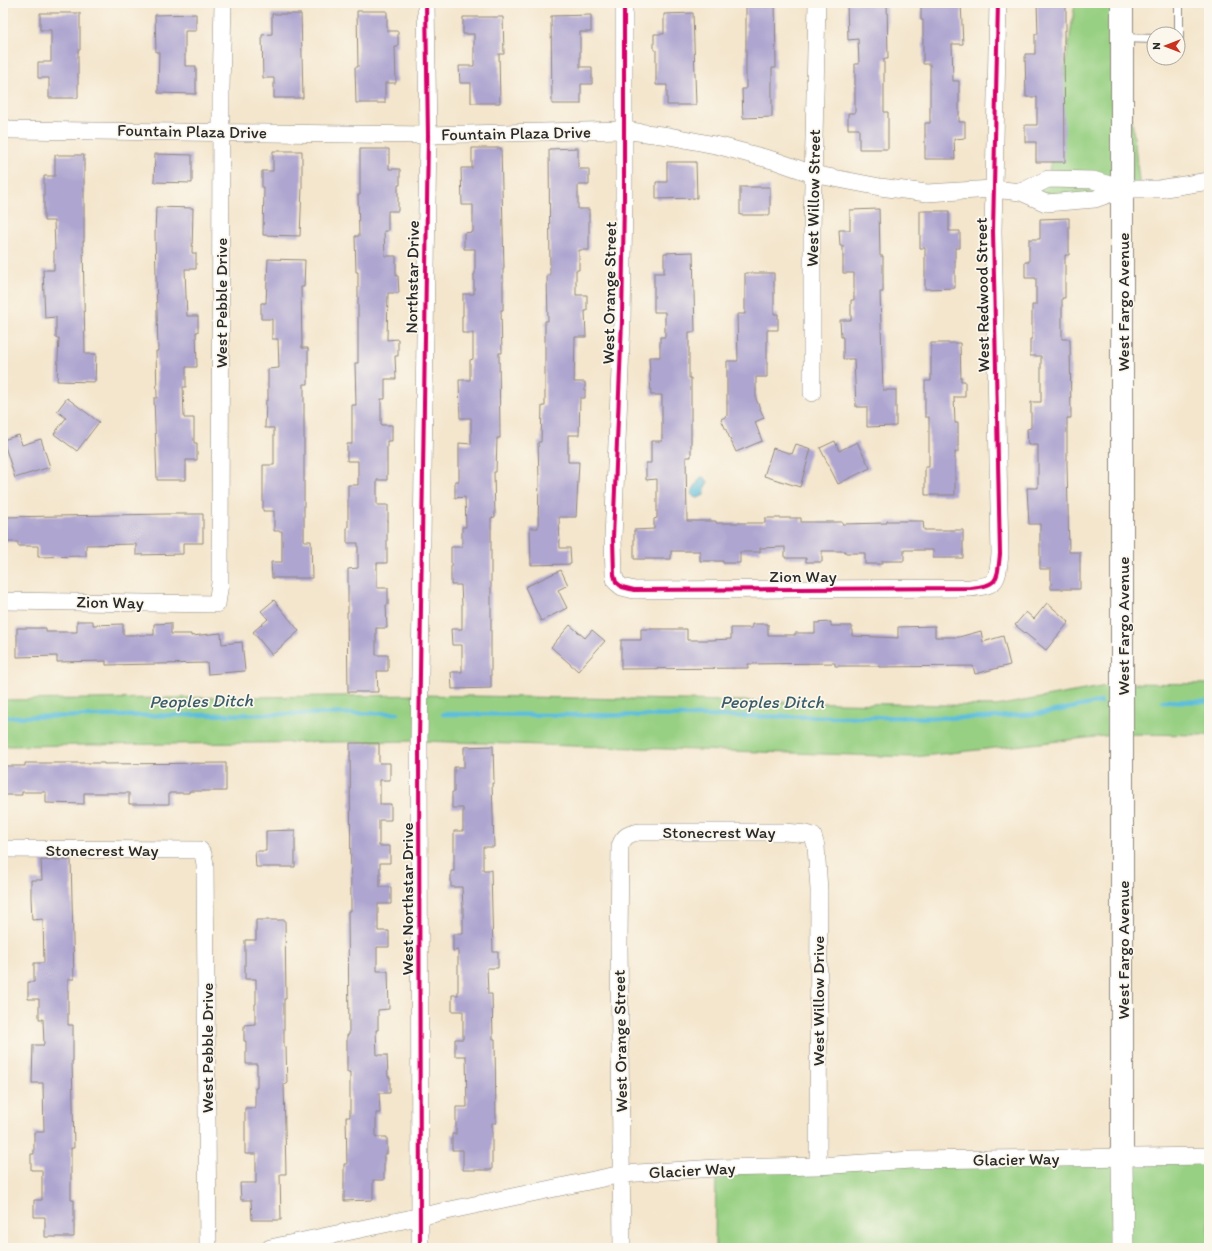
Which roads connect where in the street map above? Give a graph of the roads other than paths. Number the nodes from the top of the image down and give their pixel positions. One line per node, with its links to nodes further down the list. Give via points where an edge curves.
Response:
1 (223, 3): 13 (street, West Pebble Drive)
2 (426, 3): 14 (street, Northstar Drive)
3 (624, 3): 12 (street, West Orange Street)
4 (817, 3): 15 (street, West Willow Street)
5 (998, 3): 17 (street, West Redwood Street)
6 (1122, 3): 9 (main road, West Fargo Avenue)
7 (1179, 3): 8 (lane)
8 (1179, 26)
9 (1122, 38): 10 (lane); 18 (main road, West Fargo Avenue)
10 (1146, 39)
11 (3, 127): 13 (street, Fountain Plaza Drive, via 11,130)
12 (624, 130): 14 (street, Fountain Plaza Drive); 15 (street, Fountain Plaza Drive, via 720,146); 22 (street, West Orange Street, via 622,321 613,538)
13 (221, 132): 14 (street, Fountain Plaza Drive); 25 (street, West Pebble Drive)
14 (428, 135): 21 (street, Northstar Drive)
15 (813, 174): 17 (street, Fountain Plaza Drive, via 927,193); 20 (street, West Willow Street)
16 (1209, 181): 18 (street, Fountain Plaza Drive, via 1159,189)
17 (993, 189): 19 (street, Fountain Plaza Drive); 23 (street, West Redwood Street, via 1000,554 998,571)
18 (1123, 189): 19 (street, Fountain Plaza Drive, via 1095,198 1046,203); 19 (street, Fountain Plaza Drive, via 1093,180 1048,179); 31 (main road, West Fargo Avenue)
19 (1021, 192)
20 (812, 393)
21 (421, 550): 34 (street, West Northstar Drive)
22 (616, 582): 23 (street, Zion Way, via 622,587 634,590 970,588)
23 (992, 584)
24 (3, 601): 25 (street, Zion Way)
25 (218, 604)
26 (626, 835): 27 (street, Stonecrest Way, via 639,832 785,832); 33 (street, West Orange Street, via 620,846)
27 (813, 836): 32 (street, West Willow Drive, via 819,890)
28 (3, 849): 29 (street, Stonecrest Way)
29 (200, 850): 35 (street, West Pebble Drive, via 205,864)
30 (1209, 1156): 31 (street, Glacier Way)
31 (1122, 1158): 32 (street, Glacier Way, via 911,1160); 39 (street, West Fargo Avenue)
32 (818, 1166): 33 (street, Glacier Way, via 716,1168)
33 (622, 1174): 34 (street, Glacier Way); 38 (street, West Orange Street)
34 (420, 1216): 36 (street, Glacier Way); 37 (street, West Northstar Drive)
35 (208, 1248)
36 (270, 1248)
37 (420, 1248)
38 (622, 1248)
39 (1123, 1248)

